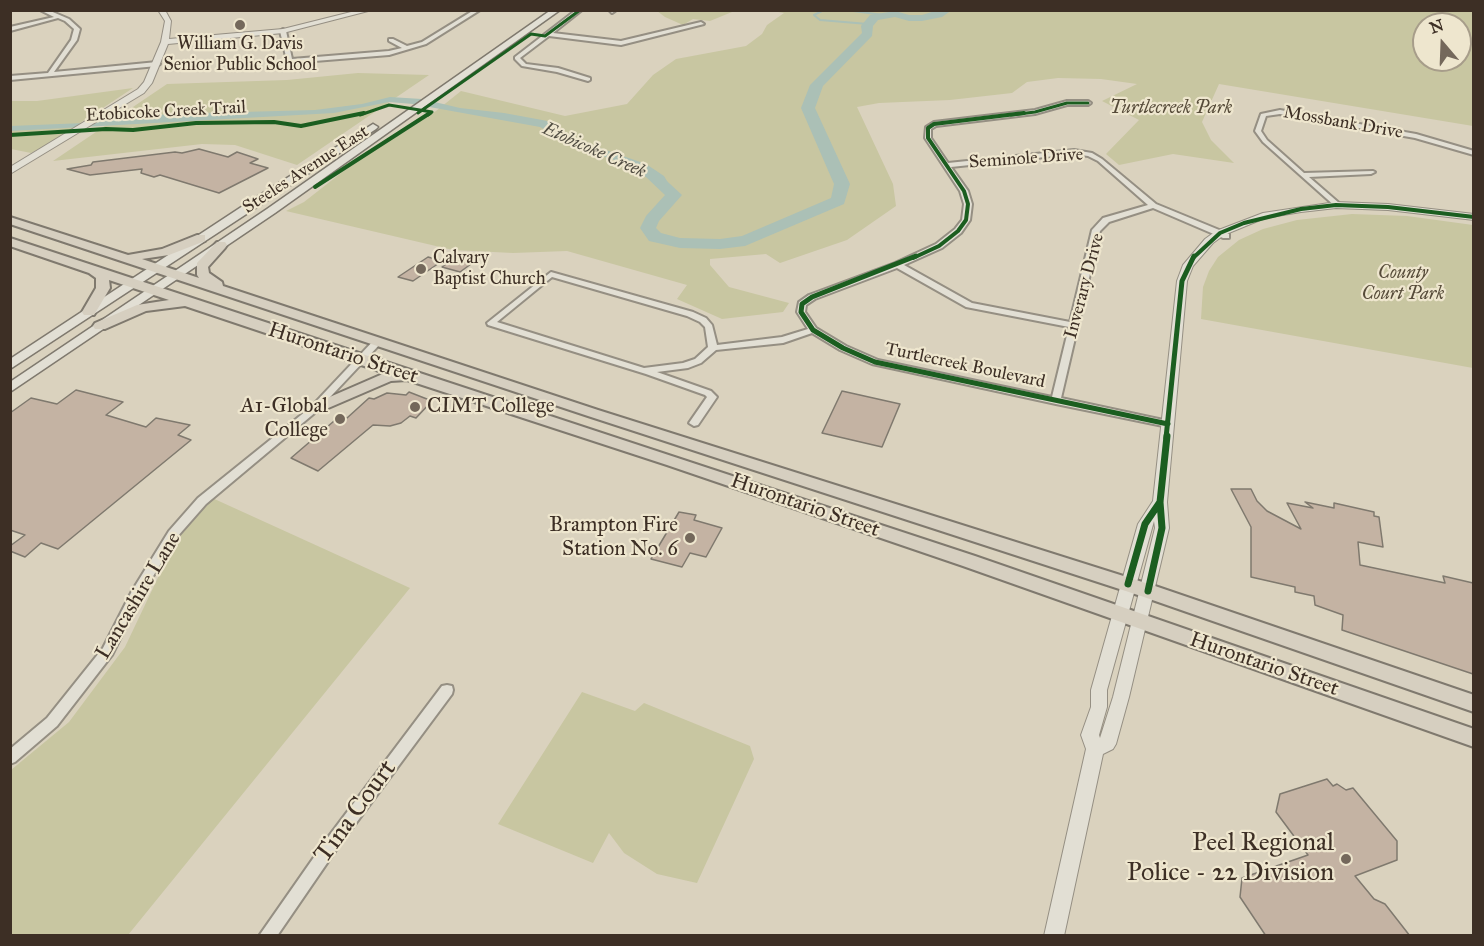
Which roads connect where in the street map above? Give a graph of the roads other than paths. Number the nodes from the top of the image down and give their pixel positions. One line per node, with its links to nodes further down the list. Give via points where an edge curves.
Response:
1 (42, 10): 8 (street)
2 (161, 10): 14 (street, via 168,21)
3 (369, 10): 11 (street)
4 (478, 10): 15 (street, via 424,43)
5 (544, 10): 21 (main road, Steeles Avenue East)
6 (557, 10): 21 (main road, Steeles Avenue East, via 446,88)
7 (580, 10): 12 (street)
8 (58, 17): 10 (street); 17 (street, via 77,29 74,40)
9 (700, 24): 12 (street, via 621,43)
10 (10, 29)
11 (283, 31): 14 (street); 15 (street, via 290,61)
12 (547, 34): 19 (street, via 520,55 518,61)
13 (392, 40): 15 (street)
14 (165, 42): 16 (street)
15 (407, 48)
16 (157, 64): 17 (street); 24 (street, via 141,91)
17 (50, 74): 18 (street)
18 (10, 78)
19 (588, 79)
20 (1088, 103): 23 (street, via 934,124 928,128 928,138)
21 (398, 115): 34 (main road, Steeles Avenue East); 36 (main road, Steeles Avenue East)
22 (1473, 153): 26 (street, Mossbank Drive, via 1416,136 1265,112 1258,131)
23 (946, 165): 28 (street, Seminole Drive, via 1074,152 1090,154); 38 (street, via 967,198 966,220 939,246)
24 (10, 169)
25 (1371, 172): 26 (street)
26 (1302, 175): 27 (street, Mossbank Drive)
27 (1336, 205): 29 (street); 32 (street, via 1263,216)
28 (1153, 206): 32 (street, Seminole Drive); 47 (street, Inverary Drive, via 1106,220 1096,230)
29 (1473, 217)
30 (10, 220): 31 (main road, Hurontario Street)
31 (30, 227): 33 (main road); 37 (main road, Hurontario Street)
32 (1223, 235): 61 (street, via 1209,241 1193,258 1182,281)
33 (10, 237)
34 (201, 238): 37 (main road, via 165,252); 39 (main road, Steeles Avenue East)
35 (10, 242): 40 (main road, Hurontario Street)
36 (221, 245): 41 (main road, Steeles Avenue East); 43 (main road, via 202,271)
37 (123, 257): 39 (main road, Hurontario Street)
38 (898, 265): 47 (street, via 969,305); 49 (street, via 805,301 801,312)
39 (156, 268): 41 (main road, Hurontario Street); 42 (main road, Steeles Avenue East)
40 (94, 271): 42 (main road, Hurontario Street); 46 (main road, via 102,277 103,288)
41 (177, 275): 43 (main road, Hurontario Street); 44 (main road, Steeles Avenue East)
42 (132, 284): 44 (main road, Hurontario Street); 46 (main road, Steeles Avenue East)
43 (225, 290): 50 (main road, Hurontario Street)
44 (153, 291): 45 (main road, Hurontario Street); 48 (main road, Steeles Avenue East)
45 (203, 308): 48 (main road, via 156,305); 52 (main road, Hurontario Street)
46 (89, 312): 53 (main road, Steeles Avenue East)
47 (1073, 325): 58 (street, Inverary Drive)
48 (100, 326): 57 (main road, Steeles Avenue East)
49 (813, 330): 51 (street, via 783,340); 58 (street, Turtlecreek Boulevard, via 854,353 890,366)
50 (378, 342): 52 (street, Lancashire Lane); 63 (main road, Hurontario Street)
51 (710, 351): 54 (street, via 685,366); 54 (street, via 709,327 703,320 551,274 491,323); 56 (street)
52 (362, 360): 55 (main road, Hurontario Street); 59 (street, Lancashire Lane)
53 (10, 365)
54 (644, 371): 56 (street)
55 (412, 377): 59 (main road, via 390,376); 65 (main road, Hurontario Street, via 673,461)
56 (682, 383): 60 (street, via 711,397)
57 (10, 388)
58 (1056, 401): 61 (street, Turtlecreek Boulevard)
59 (314, 410): 71 (street, Lancashire Lane, via 202,501 173,534 136,594 108,651 52,722)
60 (694, 423)
61 (1168, 424): 62 (street)
62 (1160, 502): 63 (street, via 1145,524); 64 (street, via 1162,528)
63 (1128, 584): 64 (main road, Hurontario Street); 65 (street)
64 (1148, 591): 66 (street); 68 (main road, Hurontario Street)
65 (1119, 615): 66 (main road, Hurontario Street); 70 (street, via 1090,735)
66 (1141, 622): 69 (main road, Hurontario Street); 70 (street, via 1107,744)
67 (447, 690): 72 (street, Tina Court)
68 (1473, 705)
69 (1473, 738)
70 (1095, 749): 73 (street)
71 (10, 758)
72 (267, 936)
73 (1054, 936)

